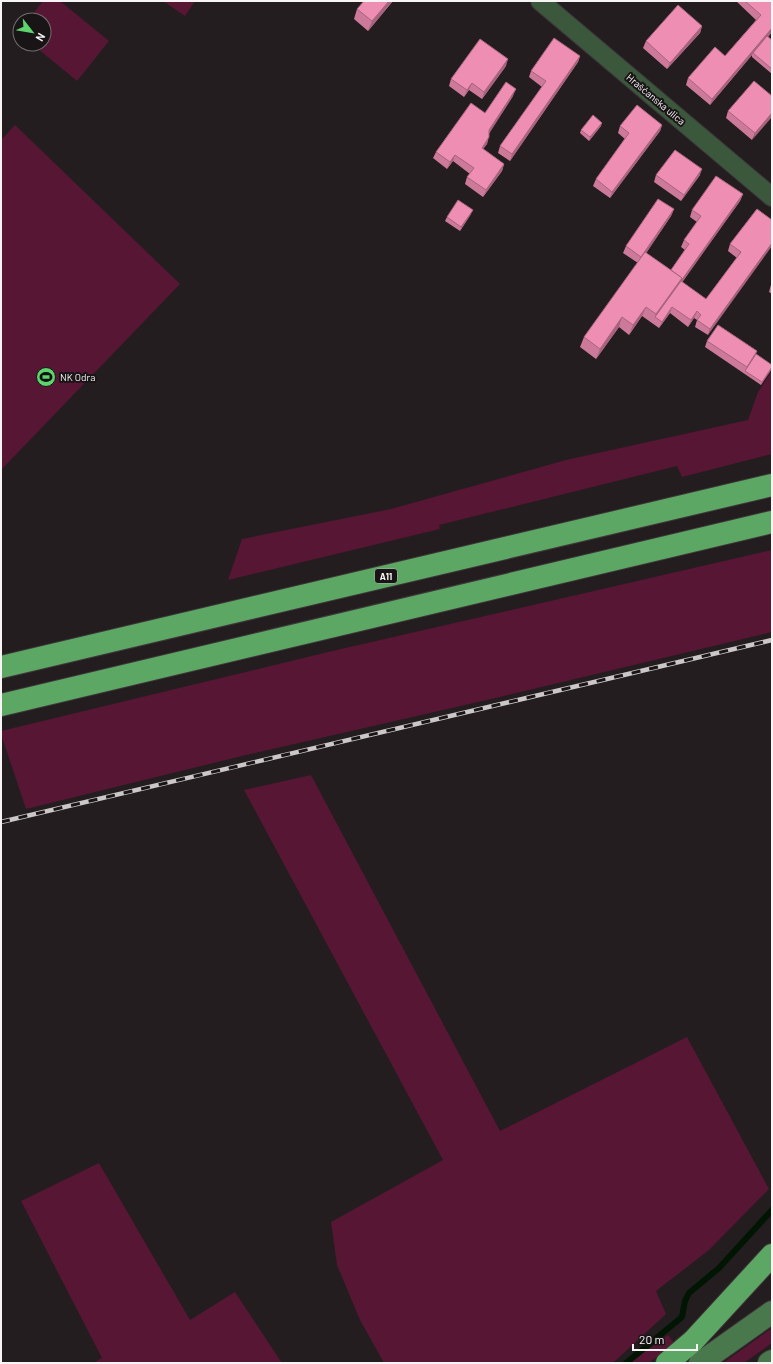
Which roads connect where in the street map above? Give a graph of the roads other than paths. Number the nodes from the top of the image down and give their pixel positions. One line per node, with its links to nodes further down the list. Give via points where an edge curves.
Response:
1 (540, 1): 2 (street, Hrašćanska ulica)
2 (772, 197)
3 (772, 485): 5 (highway, A11)
4 (772, 522): 6 (highway)
5 (1, 667)
6 (1, 705)
7 (772, 1255): 10 (highway, via 693,1341)
8 (772, 1312): 11 (main road)
9 (772, 1361): 12 (main road)
10 (667, 1363)
11 (700, 1363)
12 (769, 1363)

